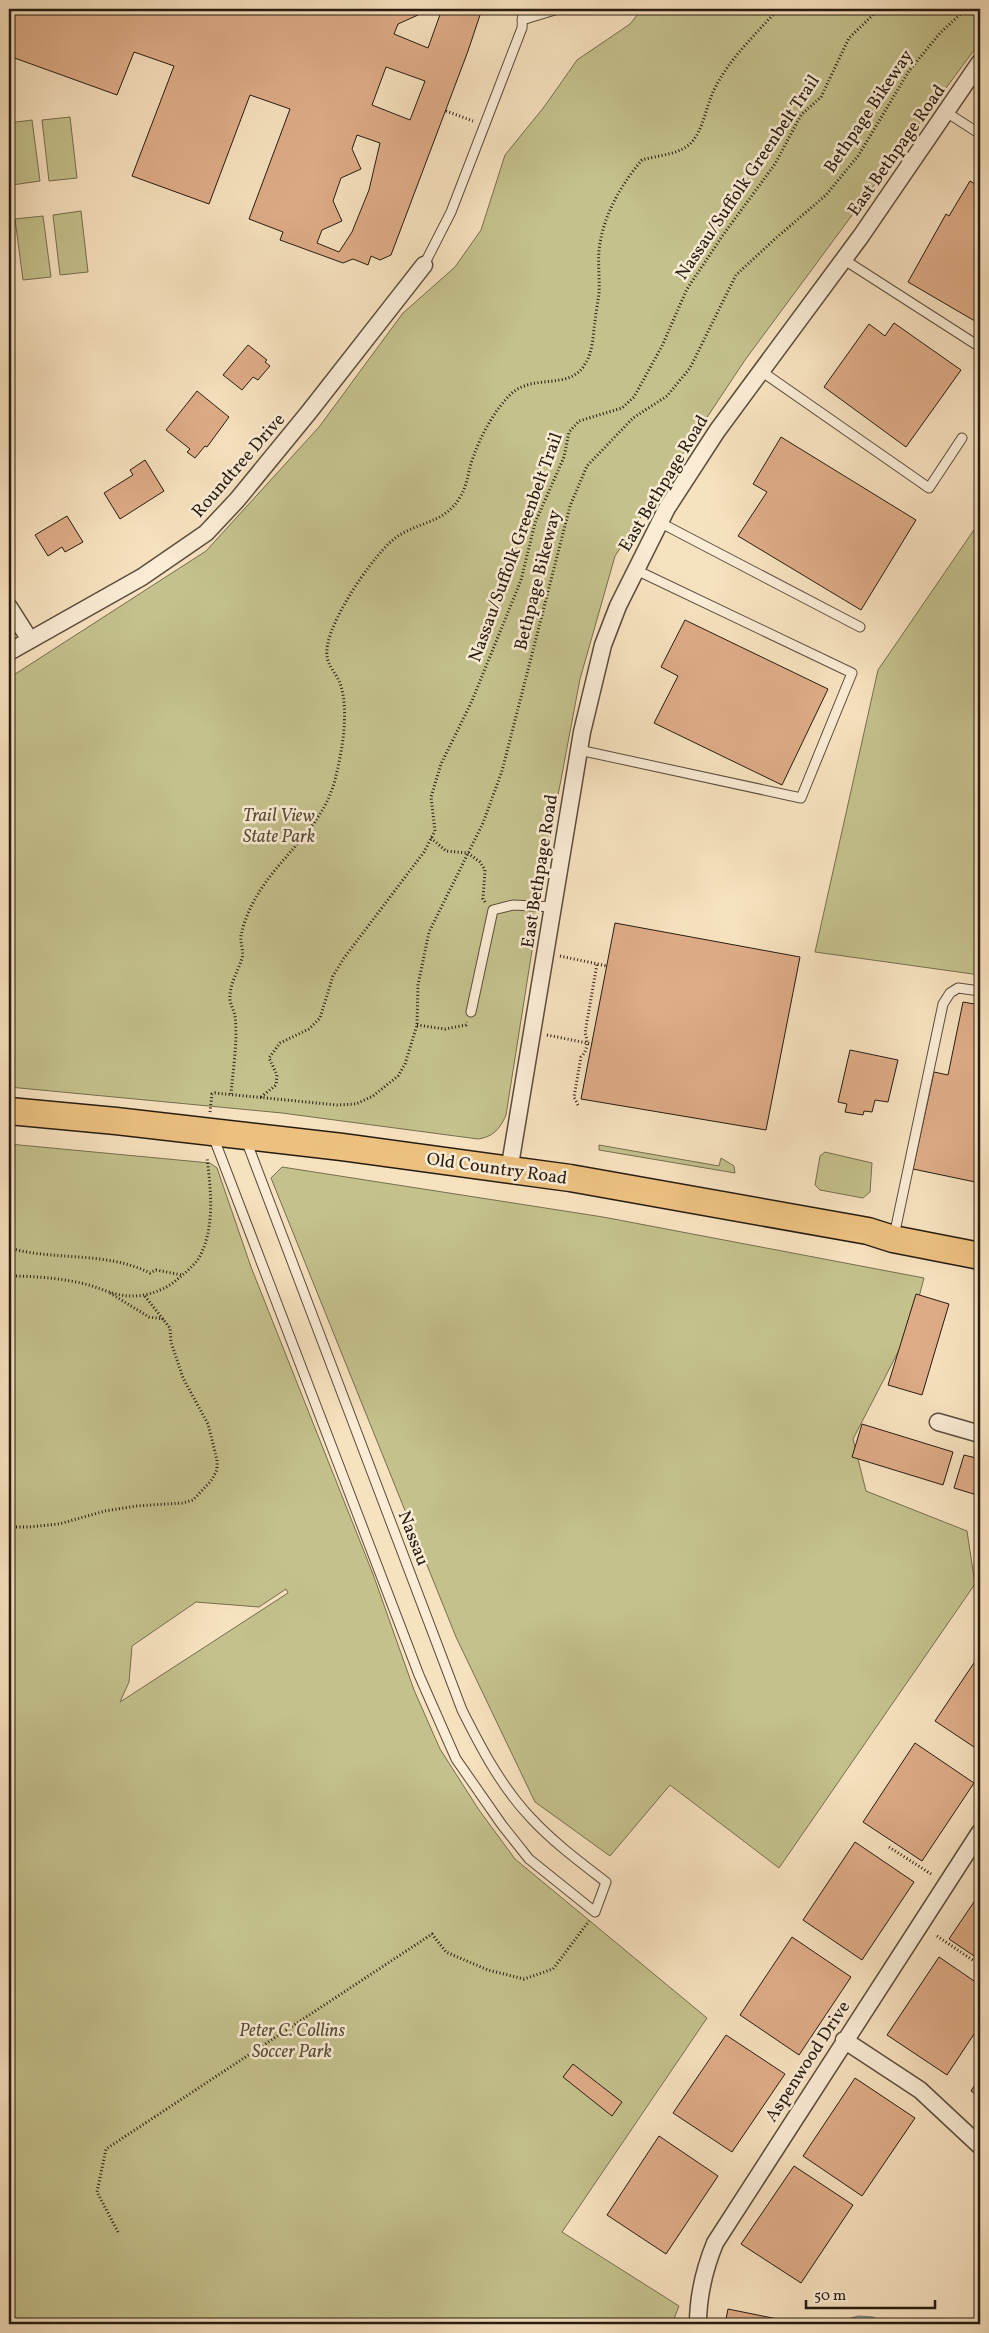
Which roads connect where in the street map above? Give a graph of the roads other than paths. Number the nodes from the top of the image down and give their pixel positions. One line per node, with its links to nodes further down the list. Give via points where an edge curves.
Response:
1 (524, 9): 3 (lane)
2 (558, 9): 3 (lane)
3 (522, 20): 8 (lane, via 522,28 451,212)
4 (980, 62): 5 (street, East Bethpage Road)
5 (946, 112): 6 (lane); 7 (street, East Bethpage Road)
6 (980, 134)
7 (843, 259): 9 (lane); 10 (street, East Bethpage Road)
8 (424, 265): 16 (street, Roundtree Drive, via 310,412 206,533 142,577)
9 (980, 347)
10 (761, 371): 11 (lane, via 929,488); 12 (street, East Bethpage Road, via 717,431)
11 (962, 438)
12 (659, 522): 13 (street, East Bethpage Road); 15 (lane)
13 (634, 569): 18 (street, East Bethpage Road, via 603,645); 18 (lane, via 852,673 801,798)
14 (9, 607): 16 (street)
15 (860, 627)
16 (30, 640): 17 (street, Roundtree Drive)
17 (9, 652)
18 (579, 750): 19 (street, East Bethpage Road)
19 (553, 907): 21 (lane, via 513,905 492,910); 25 (street, East Bethpage Road)
20 (980, 991): 26 (lane, via 958,988 943,1004)
21 (471, 1012)
22 (9, 1111): 23 (main road, Old Country Road)
23 (212, 1133): 24 (main road, Old Country Road); 24 (lane, Nassau, via 419,1675 456,1759 528,1858 595,1912 606,1882 552,1839 511,1795 462,1710)
24 (244, 1136): 25 (main road, Old Country Road)
25 (509, 1171): 26 (main road, Old Country Road, via 570,1178 742,1208)
26 (893, 1238): 27 (main road, Old Country Road)
27 (980, 1256)
28 (938, 1422): 29 (street)
29 (980, 1434)
30 (980, 1832): 31 (street, Aspenwood Drive)
31 (844, 2040): 32 (street, via 920,2090); 33 (street, Aspenwood Drive, via 715,2243 699,2296)
32 (980, 2146)
33 (698, 2324)

